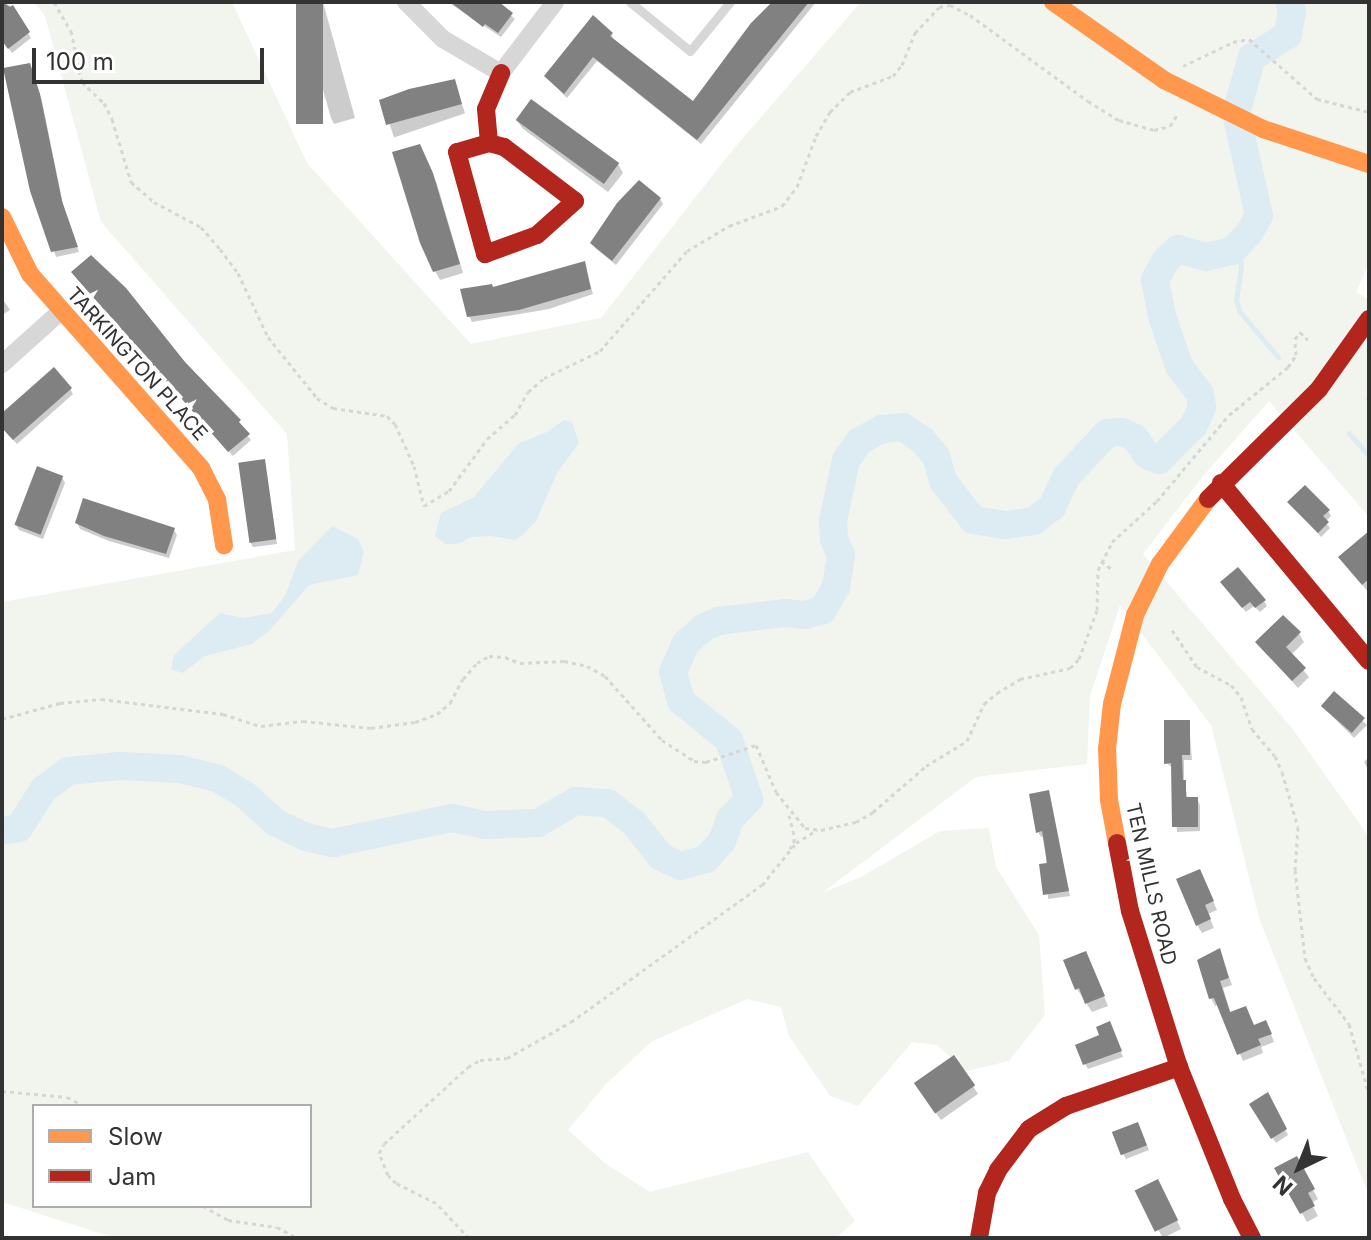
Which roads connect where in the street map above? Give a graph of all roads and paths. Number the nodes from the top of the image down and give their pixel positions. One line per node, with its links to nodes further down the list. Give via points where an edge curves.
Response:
1 (406, 2): 7 (street, via 443,39)
2 (555, 2): 7 (street)
3 (630, 2): 4 (lane, via 690,51)
4 (730, 2)
5 (1053, 2): 12 (street, bridge, via 1164,80 1263,129)
6 (1182, 69): 8 (path, via 1188,61 1249,39 1324,103)
7 (501, 73): 11 (street, via 486,109)
8 (1369, 112)
9 (1177, 115): 10 (path, via 1170,126)
10 (1154, 130)
11 (489, 143): 11 (street, via 504,147 575,201 537,235 485,254 457,152)
12 (1369, 164)
13 (2, 217): 14 (street, TARKINGTON PLACE, via 19,256)
14 (60, 312): 17 (street); 19 (street, TARKINGTON PLACE, via 201,468 217,500)
15 (1369, 319): 18 (street, TEN MILLS ROAD, via 1319,389)
16 (1308, 340): 20 (path, via 1300,332 1288,367 1210,434 1157,501 1112,542)
17 (2, 364)
18 (1221, 483): 23 (street); 28 (street, TEN MILLS ROAD, via 1168,552 1135,615 1122,657 1107,749 1116,851)
19 (224, 545)
20 (1101, 561): 21 (path); 26 (path, via 1097,610 1086,647 1070,668 1020,679 997,693 984,704 967,741 926,766 873,812)
21 (1113, 570)
22 (1172, 630): 30 (path, via 1197,667 1231,685 1241,697 1252,729 1282,772 1298,827 1295,870 1305,958 1349,1024)
23 (1369, 661)
24 (2, 719): 25 (path, via 60,703 101,699 223,714 261,726 303,721 371,728 437,714 477,663 489,656 520,663 564,661 605,676 662,740 694,761 759,748)
25 (788, 810): 26 (path, via 805,828); 27 (path, via 795,839)
26 (821, 830): 27 (path, via 809,832)
27 (788, 853): 34 (path, via 762,885 571,1022 507,1058 480,1060 468,1067 384,1144 381,1165 396,1183 436,1203)
28 (1179, 1067): 35 (street, via 1066,1106 1029,1129 987,1193); 36 (street, TEN MILLS ROAD)
29 (2, 1091): 31 (path, via 67,1097)
30 (1369, 1094)
31 (80, 1104)
32 (207, 1208): 33 (path, via 228,1220 277,1227)
33 (297, 1238)
34 (469, 1238)
35 (979, 1238)
36 (1252, 1238)

